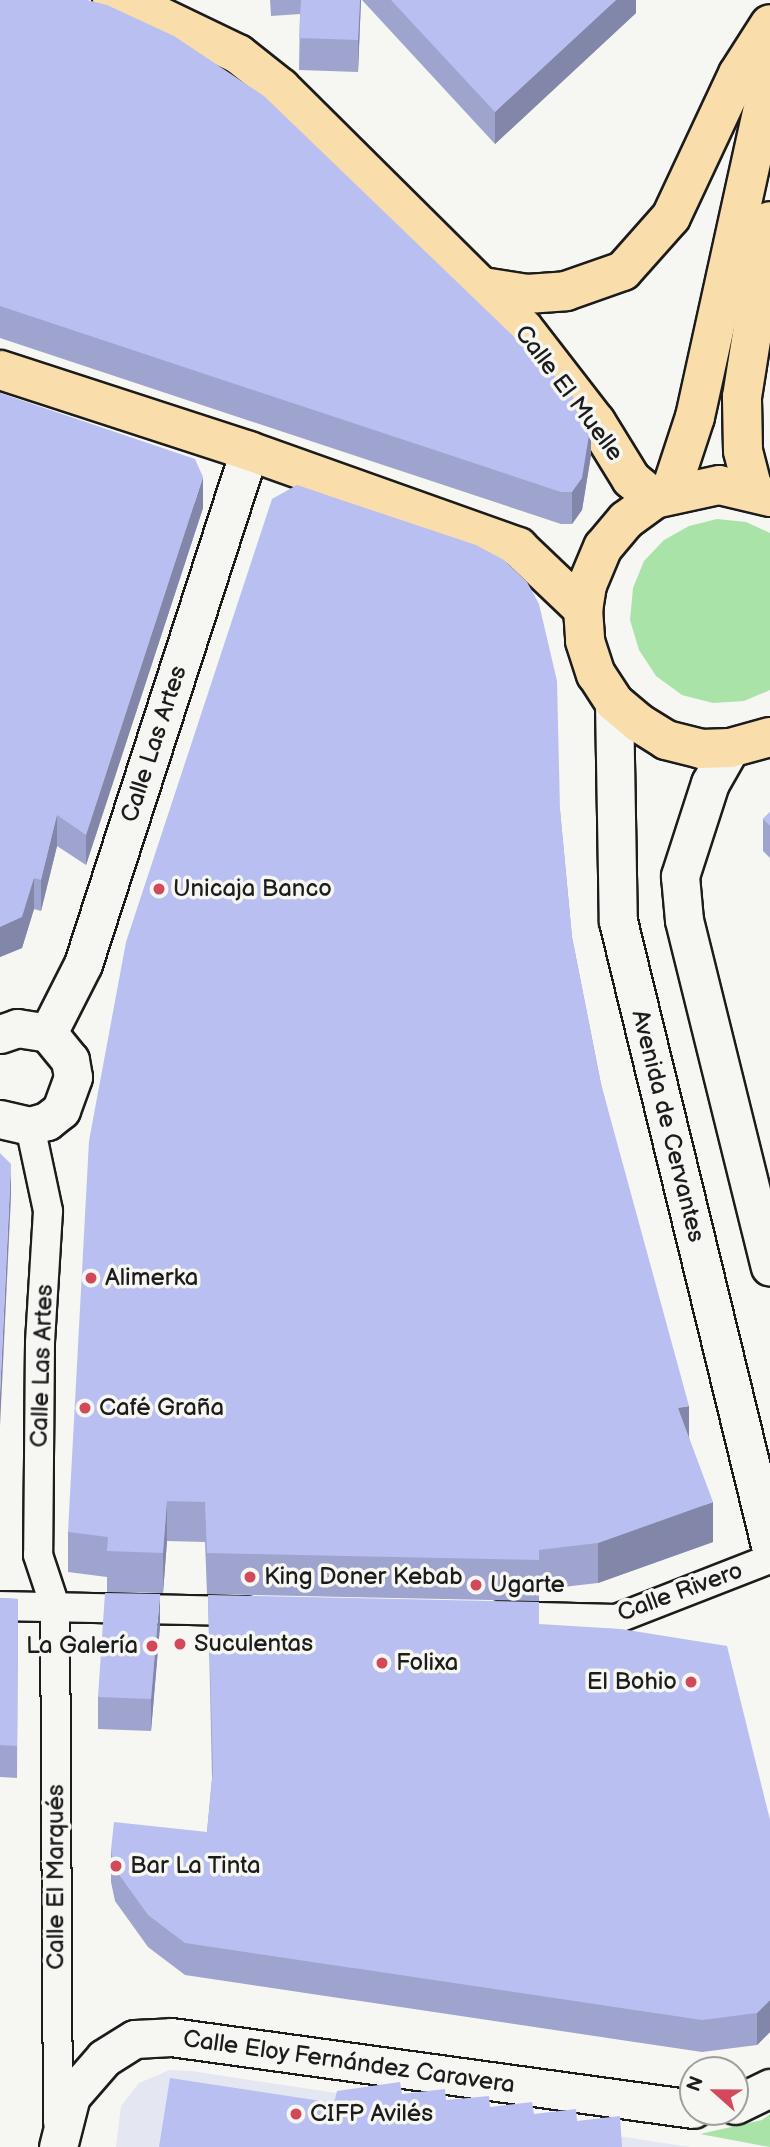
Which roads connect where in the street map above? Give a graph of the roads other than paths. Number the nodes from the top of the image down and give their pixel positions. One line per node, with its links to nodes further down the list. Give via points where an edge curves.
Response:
1 (112, 0): 5 (main road, Calle El Muelle, via 157,15 238,54 281,88)
2 (770, 24): 5 (main road, via 738,74 671,217 623,271 566,291 527,294)
3 (770, 77): 9 (main road, via 686,447)
4 (770, 221): 8 (main road, via 742,397 743,451)
5 (483, 287): 9 (main road, Calle El Muelle, via 596,422 631,479)
6 (0, 370): 7 (main road)
7 (249, 451): 10 (main road, via 518,547); 14 (street, Calle Las Artes, via 83,964)
8 (762, 494): 9 (main road, via 719,485)
9 (663, 496): 10 (main road, via 626,520 604,547 587,585)
10 (583, 609): 11 (main road, via 585,641)
11 (614, 702): 13 (main road, via 666,740 701,749); 18 (street, Avenida de Cervantes, via 618,921)
12 (770, 737): 13 (main road)
13 (730, 748): 17 (street, via 710,783 680,876 684,920)
14 (48, 1033): 15 (street, via 18,1028); 16 (street, via 71,1060 74,1077 61,1110)
15 (0, 1034)
16 (15, 1122): 21 (street, Calle Las Artes, via 48,1211 40,1343 37,1555)
17 (768, 1255)
18 (770, 1545)
19 (770, 1559): 23 (street, Calle Rivero, via 616,1619)
20 (0, 1606): 21 (street)
21 (55, 1606): 22 (street); 27 (street, Calle El Marqués)
22 (274, 1611)
23 (466, 1616)
24 (770, 2088): 25 (street)
25 (749, 2098)
26 (679, 2107): 27 (street, Calle Eloy Fernández Caravera, via 171,2037 135,2039 104,2058 71,2096)
27 (58, 2143)

